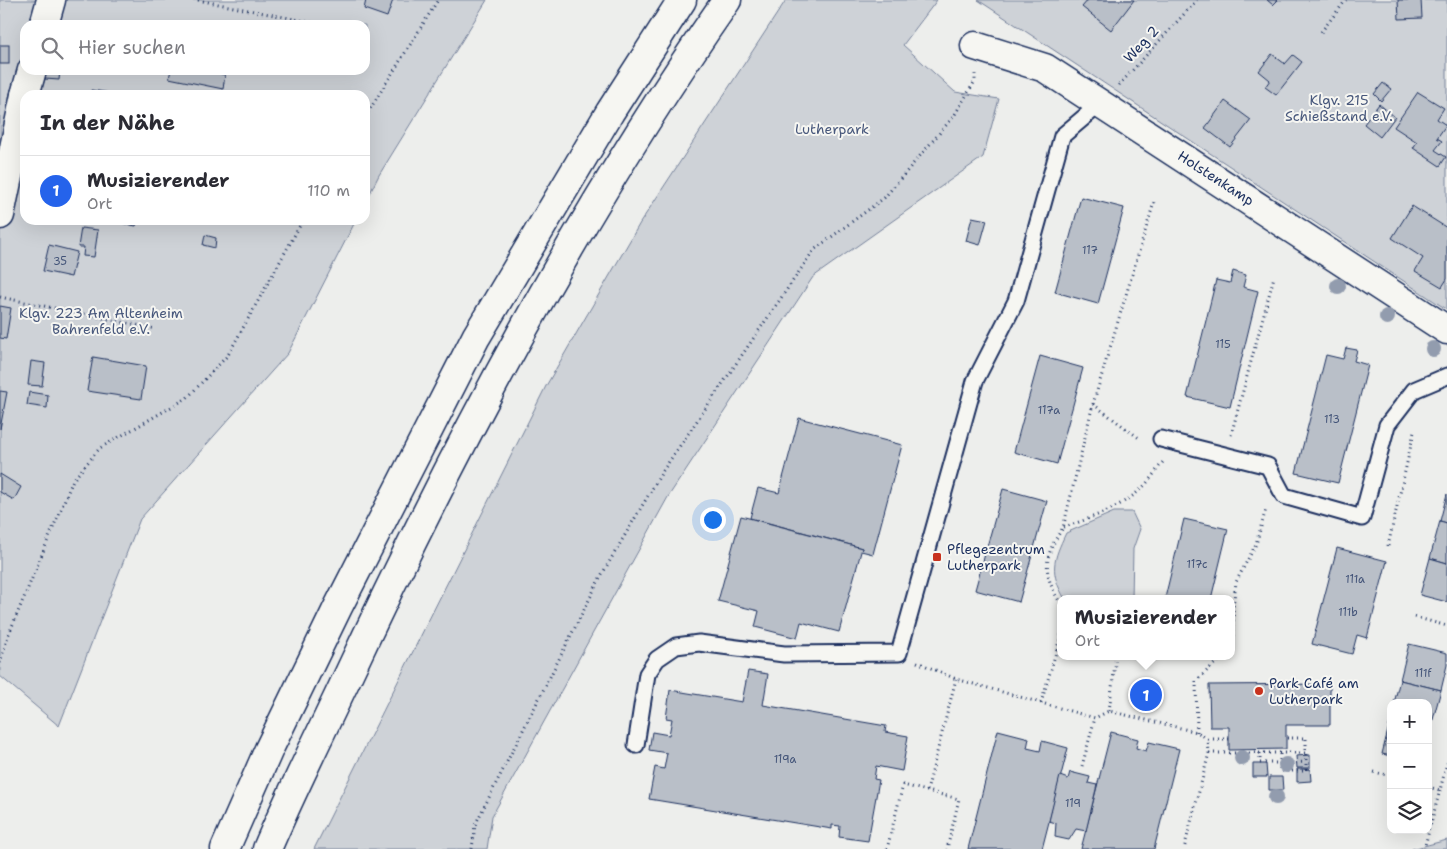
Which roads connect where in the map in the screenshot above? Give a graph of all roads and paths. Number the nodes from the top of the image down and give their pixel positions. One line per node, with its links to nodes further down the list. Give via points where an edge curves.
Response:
1 (52, 0): 8 (main road)
2 (198, 0): 9 (path)
3 (438, 0): 15 (path)
4 (682, 0): 65 (main road, via 605,120 476,337 338,607)
5 (728, 0): 66 (main road, via 689,56 583,227 507,359 376,616)
6 (1198, 0): 14 (path, Weg 2)
7 (1346, 0): 10 (path)
8 (46, 20)
9 (299, 20)
10 (1321, 32)
11 (975, 46): 14 (main road, Holstenkamp, via 1045,68); 67 (path, via 975,81 954,116 884,198 814,250 662,472 601,576 557,660 475,825)
12 (31, 75): 13 (main road)
13 (26, 90)
14 (1101, 104): 23 (main road, Holstenkamp); 39 (lane, via 1062,136 1016,301 975,380)
15 (370, 109)
16 (20, 119): 18 (main road)
17 (1155, 199): 25 (path)
18 (0, 216)
19 (301, 225): 42 (path, via 228,355 187,398 100,448 73,480 8,636)
20 (1274, 277): 30 (path)
21 (0, 297): 22 (path)
22 (156, 328)
23 (1447, 330)
24 (1447, 376): 31 (lane, via 1414,390 1387,425 1362,518)
25 (1094, 404): 29 (path); 32 (path)
26 (1414, 432): 33 (path)
27 (1161, 438): 28 (lane)
28 (1176, 442): 30 (lane); 32 (path, via 1145,485 1115,506)
29 (1144, 443)
30 (1226, 455): 31 (lane, via 1268,466)
31 (1284, 496): 34 (path, via 1268,503 1256,544 1236,582)
32 (1063, 528): 35 (path, via 1053,542 1047,560 1046,575)
33 (1388, 546)
34 (1234, 595)
35 (1057, 596)
36 (1415, 618): 37 (path)
37 (1447, 626)
38 (1057, 649): 44 (path)
39 (899, 654): 43 (path); 51 (lane, via 784,654 699,642 676,646 657,658 647,674)
40 (1115, 660): 45 (path)
41 (1219, 660): 47 (path, via 1196,681)
42 (0, 663)
43 (956, 679): 44 (path); 64 (path)
44 (1041, 703): 46 (path)
45 (1109, 710): 46 (path); 47 (path)
46 (1095, 718): 59 (path)
47 (1197, 732): 49 (path)
48 (1286, 738): 53 (path, via 1306,738)
49 (1208, 739): 50 (path); 52 (path)
50 (1229, 739)
51 (636, 745)
52 (1209, 752): 54 (path); 70 (path)
53 (1306, 753): 55 (path); 56 (path)
54 (1260, 754): 55 (path); 57 (path, via 1260,763)
55 (1280, 754): 57 (path)
56 (1306, 762): 57 (path); 57 (path, via 1306,771 1280,771)
57 (1280, 763)
58 (1447, 763): 63 (path)
59 (1082, 766)
60 (1374, 772): 61 (path)
61 (1387, 775)
62 (1432, 788): 63 (path)
63 (1440, 790): 71 (path)
64 (928, 791): 68 (path, via 903,785); 69 (path, via 959,799)
65 (225, 849)
66 (266, 849)
67 (472, 849)
68 (887, 849)
69 (947, 849)
70 (1184, 849)
71 (1424, 849)

